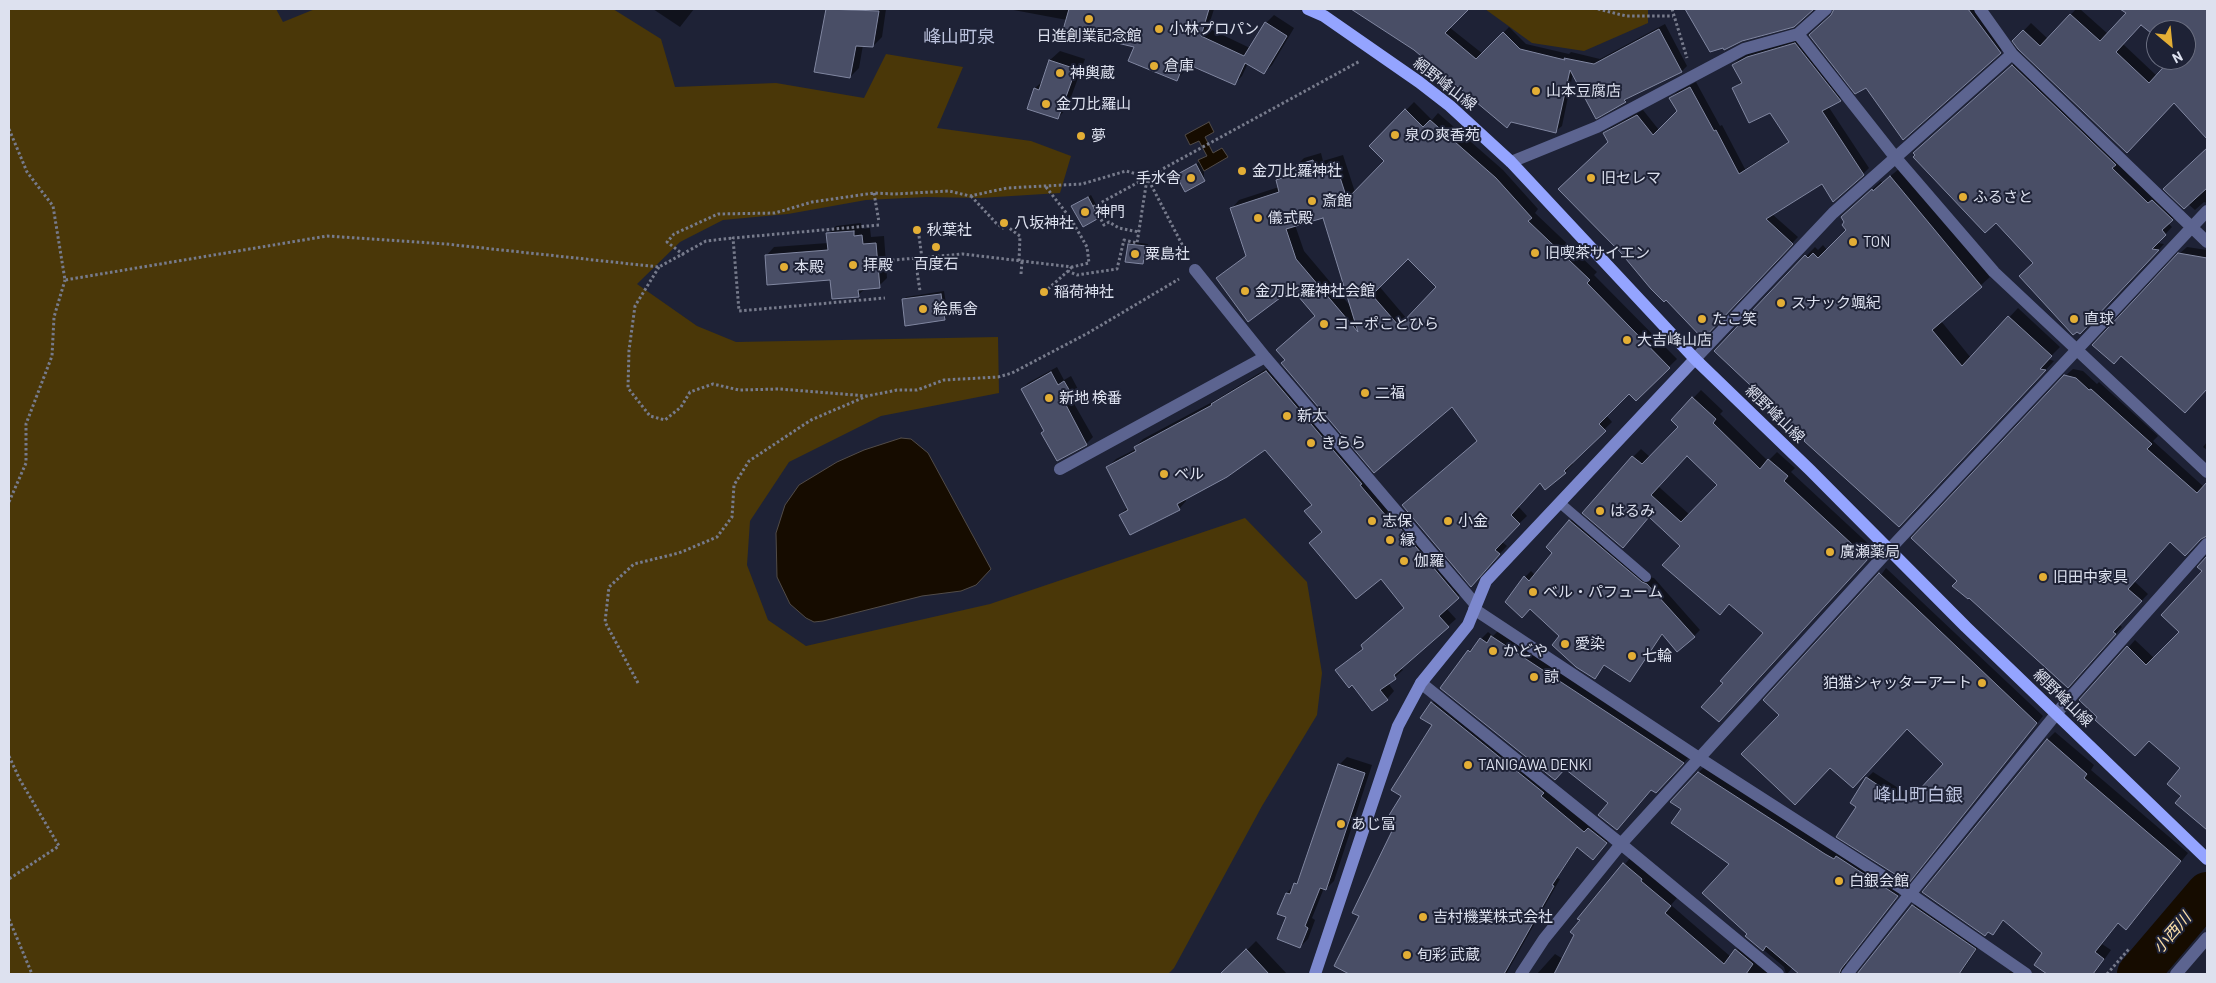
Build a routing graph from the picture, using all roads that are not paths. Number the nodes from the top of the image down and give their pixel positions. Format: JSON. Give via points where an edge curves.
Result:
{"nodes":[{"id":1,"x":1308,"y":9,"type":"edge"},
{"id":2,"x":1826,"y":9,"type":"edge"},
{"id":3,"x":1980,"y":9,"type":"edge"},
{"id":4,"x":1798,"y":34,"type":"junction"},
{"id":5,"x":2012,"y":54,"type":"junction"},
{"id":6,"x":1895,"y":157,"type":"junction"},
{"id":7,"x":1512,"y":162,"type":"junction"},
{"id":8,"x":2207,"y":212,"type":"edge"},
{"id":9,"x":2192,"y":228,"type":"junction"},
{"id":10,"x":2207,"y":242,"type":"edge"},
{"id":11,"x":1195,"y":270,"type":"road end"},
{"id":12,"x":2076,"y":351,"type":"junction"},
{"id":13,"x":1265,"y":357,"type":"junction"},
{"id":14,"x":1701,"y":364,"type":"junction"},
{"id":15,"x":1060,"y":470,"type":"dead end"},
{"id":16,"x":2207,"y":472,"type":"edge"},
{"id":17,"x":1560,"y":503,"type":"junction"},
{"id":18,"x":2207,"y":544,"type":"edge"},
{"id":19,"x":1888,"y":551,"type":"junction"},
{"id":20,"x":1646,"y":577,"type":"dead end"},
{"id":21,"x":1475,"y":607,"type":"junction"},
{"id":22,"x":1421,"y":683,"type":"junction"},
{"id":23,"x":2057,"y":714,"type":"junction"},
{"id":24,"x":1699,"y":758,"type":"junction"},
{"id":25,"x":1621,"y":844,"type":"junction"},
{"id":26,"x":2207,"y":859,"type":"edge"},
{"id":27,"x":1910,"y":894,"type":"junction"},
{"id":28,"x":2207,"y":938,"type":"edge"},
{"id":29,"x":1315,"y":974,"type":"edge"},
{"id":30,"x":1521,"y":974,"type":"edge"},
{"id":31,"x":1778,"y":974,"type":"edge"},
{"id":32,"x":1847,"y":974,"type":"edge"},
{"id":33,"x":2026,"y":974,"type":"edge"},
{"id":34,"x":2176,"y":974,"type":"edge"}],
"edges":[{"from":1,"to":7,"type":"main road","name":"網野峰山線","via":[[1324,16],[1450,106]]},
{"from":2,"to":4,"type":"street"},
{"from":3,"to":5,"type":"street"},
{"from":4,"to":6,"type":"street"},
{"from":4,"to":7,"type":"street","via":[[1744,49],[1596,127]]},
{"from":5,"to":6,"type":"street"},
{"from":5,"to":9,"type":"street"},
{"from":6,"to":12,"type":"street","via":[[1994,272]]},
{"from":6,"to":14,"type":"street","via":[[1833,213]]},
{"from":7,"to":14,"type":"main road","name":"網野峰山線"},
{"from":8,"to":9,"type":"street"},
{"from":9,"to":10,"type":"street"},
{"from":9,"to":12,"type":"street"},
{"from":11,"to":13,"type":"street"},
{"from":12,"to":16,"type":"street"},
{"from":12,"to":19,"type":"street"},
{"from":13,"to":15,"type":"street"},
{"from":13,"to":21,"type":"street"},
{"from":14,"to":17,"type":"street"},
{"from":14,"to":19,"type":"main road","name":"網野峰山線"},
{"from":17,"to":20,"type":"lane"},
{"from":17,"to":21,"type":"street","via":[[1486,581]]},
{"from":18,"to":23,"type":"street"},
{"from":19,"to":23,"type":"main road","name":"網野峰山線"},
{"from":19,"to":24,"type":"street"},
{"from":21,"to":22,"type":"street","via":[[1468,625]]},
{"from":21,"to":24,"type":"street"},
{"from":22,"to":25,"type":"street"},
{"from":22,"to":29,"type":"street","via":[[1398,726]]},
{"from":23,"to":26,"type":"main road","name":"網野峰山線"},
{"from":23,"to":27,"type":"street"},
{"from":24,"to":25,"type":"street"},
{"from":24,"to":27,"type":"street"},
{"from":25,"to":30,"type":"street","via":[[1544,939]]},
{"from":25,"to":31,"type":"street"},
{"from":27,"to":32,"type":"street"},
{"from":27,"to":33,"type":"street"},
{"from":28,"to":34,"type":"street"}]}
